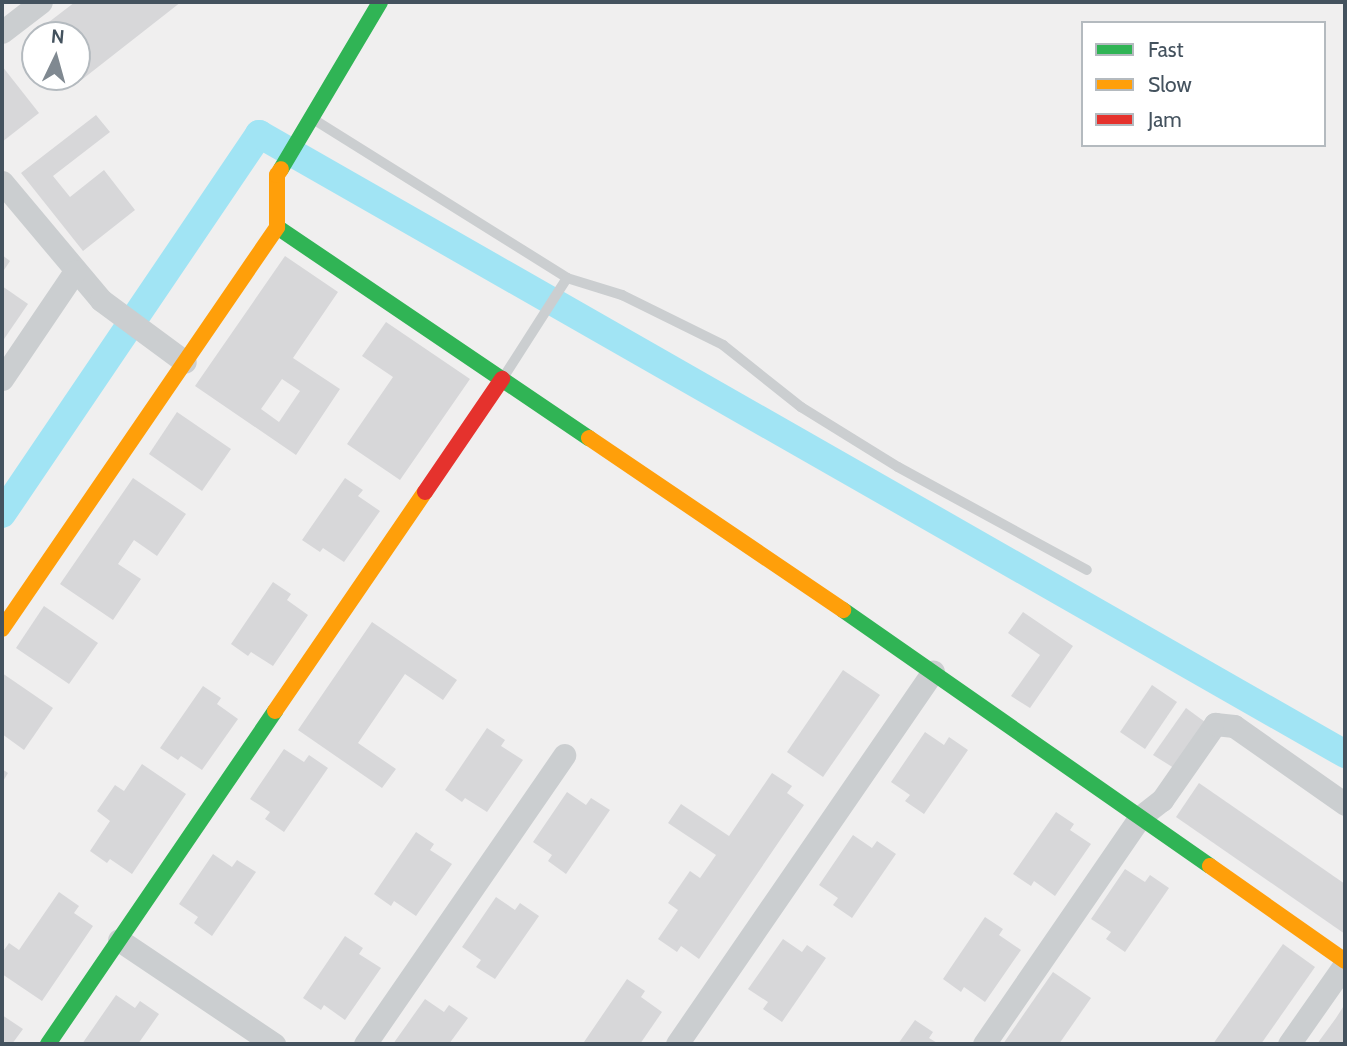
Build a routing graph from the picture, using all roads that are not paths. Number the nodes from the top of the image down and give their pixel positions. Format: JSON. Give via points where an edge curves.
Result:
{"nodes":[{"id":1,"x":41,"y":2,"type":"edge"},
{"id":2,"x":380,"y":2,"type":"edge"},
{"id":3,"x":2,"y":32,"type":"edge"},
{"id":4,"x":310,"y":118,"type":"junction"},
{"id":5,"x":2,"y":182,"type":"edge"},
{"id":6,"x":277,"y":227,"type":"junction"},
{"id":7,"x":75,"y":271,"type":"junction"},
{"id":8,"x":567,"y":278,"type":"junction"},
{"id":9,"x":185,"y":362,"type":"junction"},
{"id":10,"x":2,"y":379,"type":"edge"},
{"id":11,"x":502,"y":379,"type":"junction"},
{"id":12,"x":1087,"y":570,"type":"dead end"},
{"id":13,"x":2,"y":629,"type":"edge"},
{"id":14,"x":933,"y":671,"type":"junction"},
{"id":15,"x":564,"y":755,"type":"dead end"},
{"id":16,"x":1345,"y":804,"type":"edge"},
{"id":17,"x":1140,"y":817,"type":"junction"},
{"id":18,"x":119,"y":940,"type":"junction"},
{"id":19,"x":1345,"y":962,"type":"edge"},
{"id":20,"x":48,"y":1044,"type":"edge"},
{"id":21,"x":274,"y":1044,"type":"edge"},
{"id":22,"x":365,"y":1044,"type":"edge"},
{"id":23,"x":677,"y":1044,"type":"edge"},
{"id":24,"x":984,"y":1044,"type":"edge"},
{"id":25,"x":1289,"y":1044,"type":"edge"}],
"edges":[{"from":1,"to":3,"type":"street"},
{"from":2,"to":4,"type":"street"},
{"from":4,"to":6,"type":"street","via":[[277,175]]},
{"from":4,"to":8,"type":"lane"},
{"from":5,"to":7,"type":"street"},
{"from":6,"to":9,"type":"street"},
{"from":6,"to":11,"type":"street"},
{"from":7,"to":9,"type":"street","via":[[101,300]]},
{"from":7,"to":10,"type":"street"},
{"from":8,"to":11,"type":"lane"},
{"from":8,"to":12,"type":"lane","via":[[622,295],[723,345],[801,407],[898,467]]},
{"from":9,"to":13,"type":"street"},
{"from":11,"to":14,"type":"street"},
{"from":11,"to":18,"type":"street"},
{"from":14,"to":17,"type":"street"},
{"from":14,"to":23,"type":"street"},
{"from":15,"to":22,"type":"street"},
{"from":16,"to":17,"type":"street","via":[[1223,722],[1210,729],[1162,800]]},
{"from":17,"to":19,"type":"street"},
{"from":17,"to":24,"type":"street"},
{"from":18,"to":20,"type":"street"},
{"from":18,"to":21,"type":"street"},
{"from":19,"to":25,"type":"street"}]}
